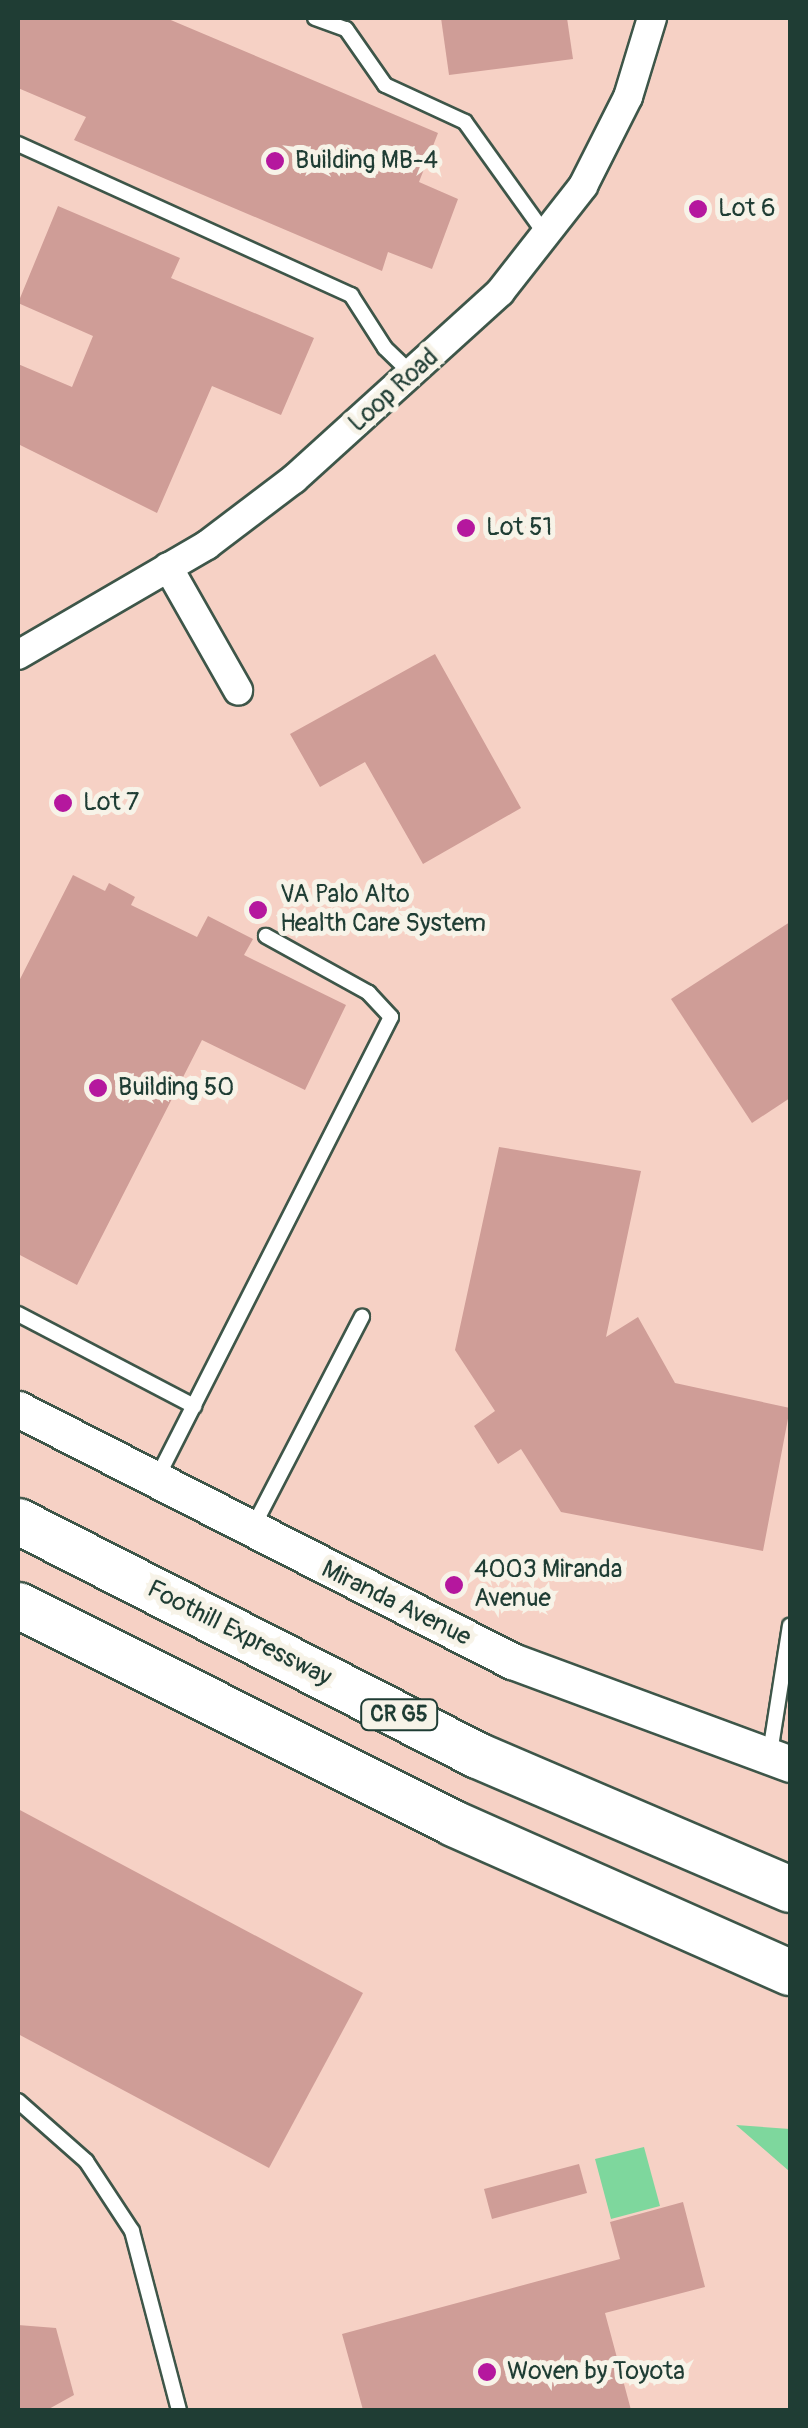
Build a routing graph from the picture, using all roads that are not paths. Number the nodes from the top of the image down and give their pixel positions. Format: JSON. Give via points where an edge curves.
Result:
{"nodes":[{"id":1,"x":316,"y":18,"type":"edge"},
{"id":2,"x":652,"y":18,"type":"edge"},
{"id":3,"x":18,"y":144,"type":"edge"},
{"id":4,"x":546,"y":236,"type":"junction"},
{"id":5,"x":413,"y":375,"type":"junction"},
{"id":6,"x":168,"y":567,"type":"junction"},
{"id":7,"x":18,"y":655,"type":"edge"},
{"id":8,"x":238,"y":690,"type":"dead end"},
{"id":9,"x":266,"y":936,"type":"dead end"},
{"id":10,"x":18,"y":1314,"type":"edge"},
{"id":11,"x":362,"y":1317,"type":"dead end"},
{"id":12,"x":194,"y":1406,"type":"junction"},
{"id":13,"x":18,"y":1409,"type":"edge"},
{"id":14,"x":154,"y":1483,"type":"junction"},
{"id":15,"x":18,"y":1521,"type":"edge"},
{"id":16,"x":252,"y":1532,"type":"junction"},
{"id":17,"x":18,"y":1605,"type":"edge"},
{"id":18,"x":790,"y":1626,"type":"edge"},
{"id":19,"x":780,"y":1761,"type":"edge"},
{"id":20,"x":790,"y":1889,"type":"edge"},
{"id":21,"x":790,"y":1972,"type":"edge"},
{"id":22,"x":18,"y":2101,"type":"edge"},
{"id":23,"x":180,"y":2410,"type":"edge"}],
"edges":[{"from":1,"to":4,"type":"lane","via":[[346,30],[385,84],[466,122]]},
{"from":2,"to":4,"type":"street","name":"Loop Road","via":[[628,97],[584,186]]},
{"from":3,"to":5,"type":"lane","via":[[351,295],[385,348]]},
{"from":4,"to":5,"type":"street","name":"Loop Road"},
{"from":5,"to":6,"type":"street","name":"Loop Road","via":[[294,479]]},
{"from":6,"to":7,"type":"street","name":"Loop Road"},
{"from":6,"to":8,"type":"street"},
{"from":9,"to":12,"type":"lane","via":[[370,993],[391,1016]]},
{"from":10,"to":12,"type":"lane"},
{"from":11,"to":16,"type":"lane"},
{"from":12,"to":14,"type":"lane"},
{"from":13,"to":14,"type":"street","name":"Miranda Avenue"},
{"from":14,"to":16,"type":"street","name":"Miranda Avenue"},
{"from":15,"to":20,"type":"highway","name":"Foothill Expressway","number":"CR G5","via":[[477,1755]]},
{"from":16,"to":19,"type":"street","name":"Miranda Avenue","via":[[512,1661]]},
{"from":17,"to":21,"type":"highway","via":[[453,1822]]},
{"from":18,"to":19,"type":"lane"},
{"from":22,"to":23,"type":"lane","via":[[86,2162],[132,2231]]}]}
